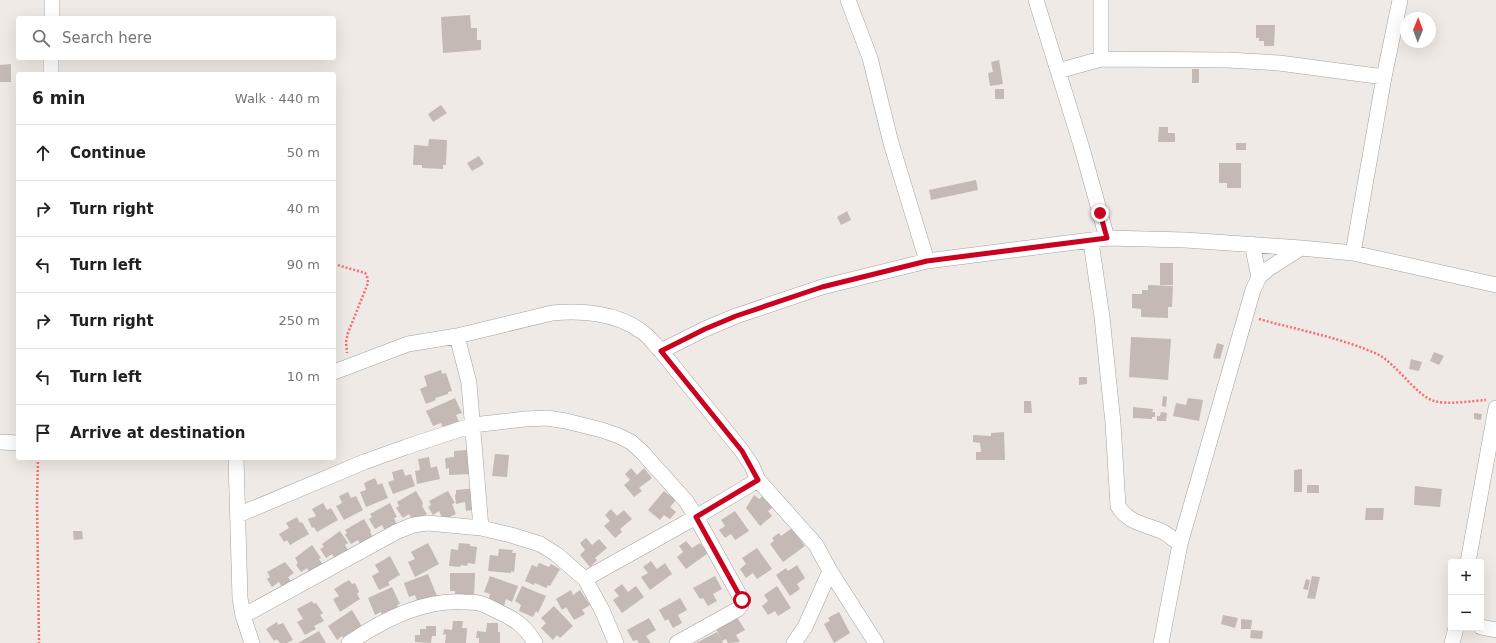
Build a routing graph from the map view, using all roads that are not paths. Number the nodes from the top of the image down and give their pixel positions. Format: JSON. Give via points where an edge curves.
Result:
{"nodes":[{"id":1,"x":52,"y":0,"type":"edge"},
{"id":2,"x":848,"y":0,"type":"edge"},
{"id":3,"x":1036,"y":0,"type":"edge"},
{"id":4,"x":1100,"y":0,"type":"edge"},
{"id":5,"x":1400,"y":0,"type":"edge"},
{"id":6,"x":52,"y":16,"type":"edge"},
{"id":7,"x":1101,"y":59,"type":"junction"},
{"id":8,"x":51,"y":60,"type":"edge"},
{"id":9,"x":1058,"y":71,"type":"junction"},
{"id":10,"x":50,"y":72,"type":"edge"},
{"id":11,"x":1384,"y":77,"type":"junction"},
{"id":12,"x":1107,"y":238,"type":"junction"},
{"id":13,"x":1091,"y":242,"type":"junction"},
{"id":14,"x":1252,"y":244,"type":"junction"},
{"id":15,"x":1301,"y":248,"type":"junction"},
{"id":16,"x":1352,"y":253,"type":"junction"},
{"id":17,"x":927,"y":261,"type":"junction"},
{"id":18,"x":1259,"y":277,"type":"junction"},
{"id":19,"x":1496,"y":286,"type":"edge"},
{"id":20,"x":457,"y":336,"type":"junction"},
{"id":21,"x":661,"y":351,"type":"junction"},
{"id":22,"x":336,"y":371,"type":"edge"},
{"id":23,"x":1492,"y":404,"type":"edge"},
{"id":24,"x":473,"y":425,"type":"junction"},
{"id":25,"x":0,"y":442,"type":"edge"},
{"id":26,"x":16,"y":443,"type":"edge"},
{"id":27,"x":236,"y":460,"type":"edge"},
{"id":28,"x":758,"y":480,"type":"junction"},
{"id":29,"x":238,"y":515,"type":"junction"},
{"id":30,"x":696,"y":517,"type":"junction"},
{"id":31,"x":481,"y":528,"type":"junction"},
{"id":32,"x":1180,"y":544,"type":"junction"},
{"id":33,"x":1468,"y":559,"type":"edge"},
{"id":34,"x":830,"y":572,"type":"junction"},
{"id":35,"x":585,"y":579,"type":"junction"},
{"id":36,"x":243,"y":616,"type":"junction"},
{"id":37,"x":1484,"y":628,"type":"edge"},
{"id":38,"x":1496,"y":630,"type":"edge"},
{"id":39,"x":1455,"y":631,"type":"edge"},
{"id":40,"x":252,"y":643,"type":"edge"},
{"id":41,"x":348,"y":643,"type":"edge"},
{"id":42,"x":535,"y":643,"type":"edge"},
{"id":43,"x":616,"y":643,"type":"edge"},
{"id":44,"x":677,"y":643,"type":"edge"},
{"id":45,"x":794,"y":643,"type":"edge"},
{"id":46,"x":876,"y":643,"type":"edge"},
{"id":47,"x":1161,"y":643,"type":"edge"},
{"id":48,"x":1452,"y":643,"type":"edge"}],
"edges":[{"from":1,"to":6,"type":"street"},
{"from":2,"to":17,"type":"street","via":[[870,58],[891,143]]},
{"from":3,"to":9,"type":"street"},
{"from":4,"to":7,"type":"street"},
{"from":5,"to":11,"type":"street"},
{"from":7,"to":9,"type":"street"},
{"from":7,"to":11,"type":"street","via":[[1279,63]]},
{"from":8,"to":10,"type":"street"},
{"from":9,"to":12,"type":"street"},
{"from":11,"to":16,"type":"street"},
{"from":12,"to":13,"type":"street"},
{"from":12,"to":14,"type":"street"},
{"from":13,"to":17,"type":"street"},
{"from":13,"to":32,"type":"street","via":[[1103,325],[1118,506],[1124,516],[1162,532]]},
{"from":14,"to":15,"type":"street"},
{"from":14,"to":18,"type":"street"},
{"from":15,"to":16,"type":"street"},
{"from":15,"to":18,"type":"street"},
{"from":16,"to":19,"type":"street"},
{"from":17,"to":21,"type":"street","via":[[822,287],[768,304],[705,329]]},
{"from":18,"to":32,"type":"street","via":[[1244,315]]},
{"from":20,"to":21,"type":"street","via":[[552,314],[579,312],[628,322],[643,332]]},
{"from":20,"to":22,"type":"street","via":[[408,344]]},
{"from":20,"to":24,"type":"street","via":[[469,383]]},
{"from":21,"to":28,"type":"street","via":[[742,451]]},
{"from":23,"to":33,"type":"street"},
{"from":24,"to":29,"type":"street","via":[[364,462]]},
{"from":24,"to":30,"type":"street","via":[[547,418],[619,436],[642,452],[686,501]]},
{"from":24,"to":31,"type":"street"},
{"from":25,"to":26,"type":"street"},
{"from":27,"to":29,"type":"street"},
{"from":28,"to":30,"type":"street"},
{"from":28,"to":34,"type":"street","via":[[810,536]]},
{"from":29,"to":36,"type":"street","via":[[238,567]]},
{"from":30,"to":35,"type":"street"},
{"from":30,"to":44,"type":"street","via":[[742,600],[742,605]]},
{"from":31,"to":35,"type":"street","via":[[540,544]]},
{"from":31,"to":36,"type":"street","via":[[428,523],[413,525]]},
{"from":32,"to":47,"type":"street"},
{"from":34,"to":45,"type":"street","via":[[805,627]]},
{"from":34,"to":46,"type":"street"},
{"from":35,"to":43,"type":"street"},
{"from":36,"to":40,"type":"street"},
{"from":37,"to":38,"type":"street"},
{"from":39,"to":48,"type":"street"},
{"from":41,"to":42,"type":"street","via":[[367,630],[416,608],[455,601],[479,603],[510,617],[528,631]]}]}
